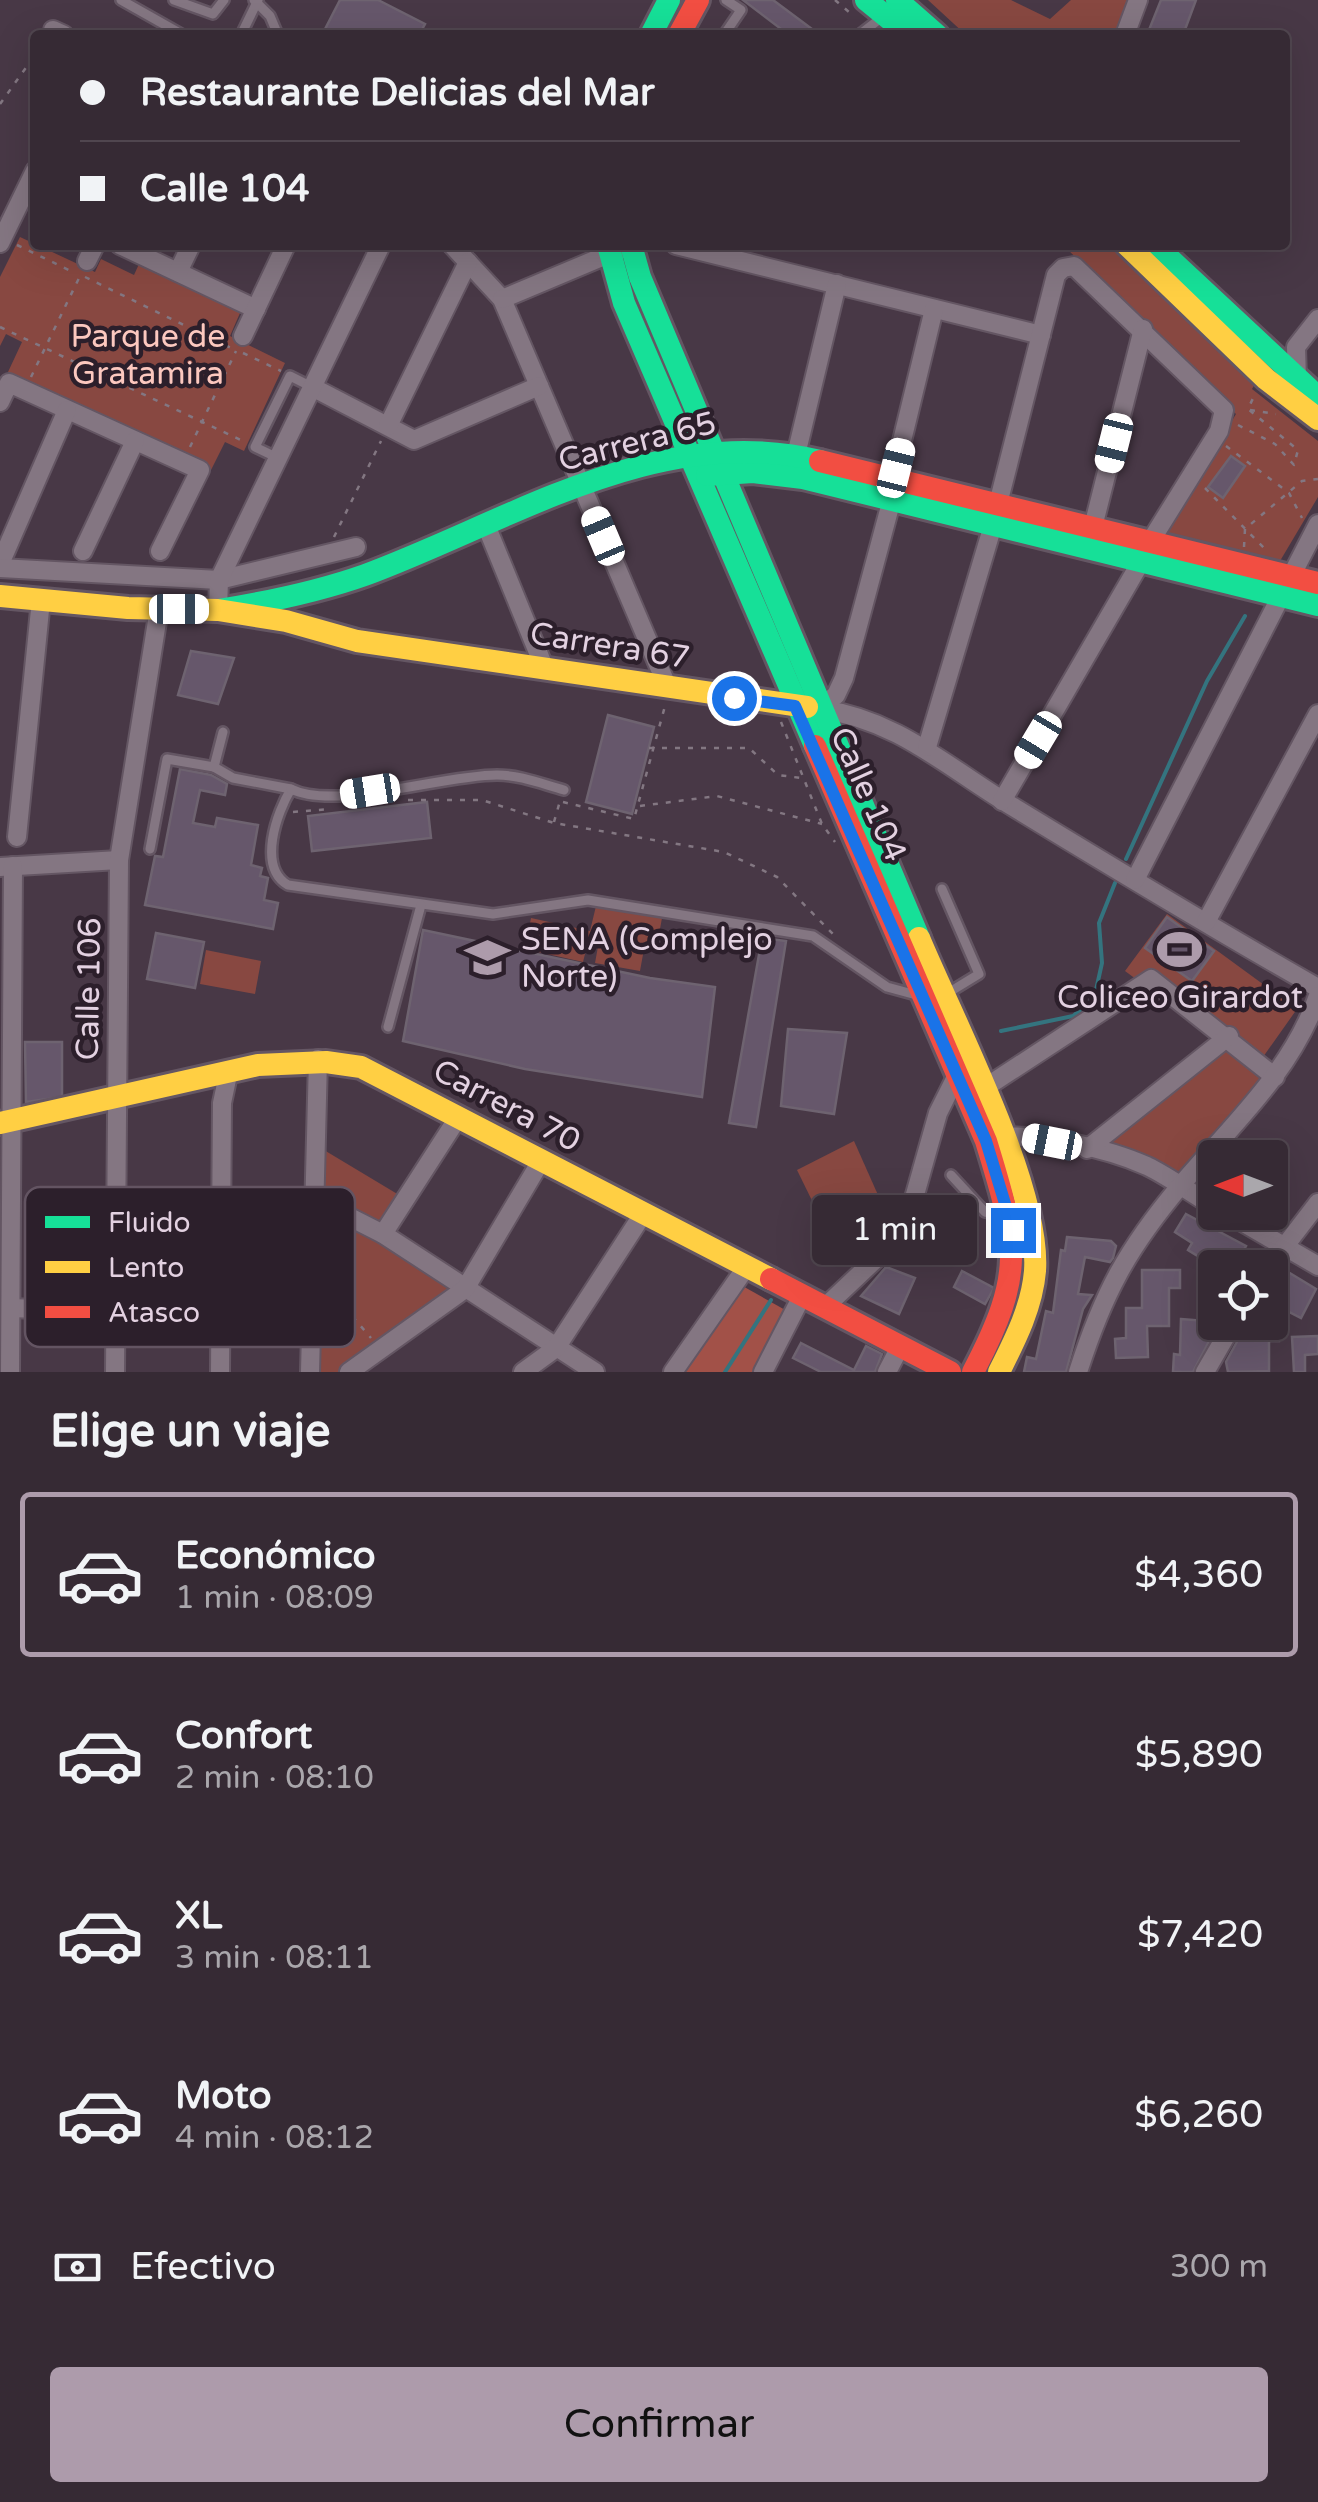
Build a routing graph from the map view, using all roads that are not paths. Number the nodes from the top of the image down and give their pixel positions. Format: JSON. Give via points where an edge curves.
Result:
{"nodes":[{"id":1,"x":121,"y":0,"type":"edge"},
{"id":2,"x":174,"y":0,"type":"edge"},
{"id":3,"x":224,"y":0,"type":"edge"},
{"id":4,"x":256,"y":0,"type":"edge"},
{"id":5,"x":669,"y":0,"type":"edge"},
{"id":6,"x":698,"y":0,"type":"edge"},
{"id":7,"x":726,"y":0,"type":"edge"},
{"id":8,"x":1138,"y":0,"type":"edge"},
{"id":9,"x":883,"y":5,"type":"edge"},
{"id":10,"x":174,"y":30,"type":"edge"},
{"id":11,"x":243,"y":30,"type":"edge"},
{"id":12,"x":275,"y":30,"type":"edge"},
{"id":13,"x":653,"y":30,"type":"edge"},
{"id":14,"x":682,"y":30,"type":"edge"},
{"id":15,"x":732,"y":30,"type":"edge"},
{"id":16,"x":863,"y":30,"type":"edge"},
{"id":17,"x":905,"y":30,"type":"edge"},
{"id":18,"x":927,"y":30,"type":"edge"},
{"id":19,"x":1126,"y":30,"type":"edge"},
{"id":20,"x":30,"y":181,"type":"edge"},
{"id":21,"x":1,"y":241,"type":"edge"},
{"id":22,"x":131,"y":250,"type":"edge"},
{"id":23,"x":189,"y":250,"type":"edge"},
{"id":24,"x":284,"y":250,"type":"edge"},
{"id":25,"x":379,"y":250,"type":"edge"},
{"id":26,"x":457,"y":250,"type":"edge"},
{"id":27,"x":616,"y":250,"type":"edge"},
{"id":28,"x":624,"y":250,"type":"edge"},
{"id":29,"x":697,"y":250,"type":"edge"},
{"id":30,"x":1132,"y":250,"type":"edge"},
{"id":31,"x":1160,"y":250,"type":"edge"},
{"id":32,"x":468,"y":262,"type":"junction"},
{"id":33,"x":178,"y":272,"type":"junction"},
{"id":34,"x":836,"y":284,"type":"junction"},
{"id":35,"x":502,"y":299,"type":"junction"},
{"id":36,"x":934,"y":308,"type":"junction"},
{"id":37,"x":256,"y":309,"type":"junction"},
{"id":38,"x":1318,"y":319,"type":"edge"},
{"id":39,"x":1143,"y":329,"type":"junction"},
{"id":40,"x":1303,"y":334,"type":"junction"},
{"id":41,"x":1040,"y":335,"type":"junction"},
{"id":42,"x":240,"y":343,"type":"road end"},
{"id":43,"x":1255,"y":343,"type":"junction"},
{"id":44,"x":1298,"y":380,"type":"junction"},
{"id":45,"x":539,"y":386,"type":"junction"},
{"id":46,"x":312,"y":387,"type":"junction"},
{"id":47,"x":1318,"y":397,"type":"edge"},
{"id":48,"x":0,"y":402,"type":"edge"},
{"id":49,"x":68,"y":410,"type":"junction"},
{"id":50,"x":1318,"y":420,"type":"edge"},
{"id":51,"x":388,"y":426,"type":"junction"},
{"id":52,"x":135,"y":441,"type":"junction"},
{"id":53,"x":796,"y":456,"type":"junction"},
{"id":54,"x":278,"y":458,"type":"junction"},
{"id":55,"x":704,"y":464,"type":"junction"},
{"id":56,"x":581,"y":484,"type":"junction"},
{"id":57,"x":893,"y":488,"type":"junction"},
{"id":58,"x":995,"y":514,"type":"junction"},
{"id":59,"x":486,"y":524,"type":"junction"},
{"id":60,"x":1093,"y":528,"type":"junction"},
{"id":61,"x":1315,"y":531,"type":"edge"},
{"id":62,"x":356,"y":547,"type":"dead end"},
{"id":63,"x":83,"y":550,"type":"dead end"},
{"id":64,"x":160,"y":551,"type":"dead end"},
{"id":65,"x":1146,"y":551,"type":"junction"},
{"id":66,"x":0,"y":566,"type":"edge"},
{"id":67,"x":219,"y":580,"type":"junction"},
{"id":68,"x":1318,"y":584,"type":"edge"},
{"id":69,"x":1286,"y":586,"type":"junction"},
{"id":70,"x":0,"y":596,"type":"edge"},
{"id":71,"x":41,"y":600,"type":"junction"},
{"id":72,"x":1318,"y":605,"type":"edge"},
{"id":73,"x":159,"y":609,"type":"junction"},
{"id":74,"x":218,"y":610,"type":"junction"},
{"id":75,"x":544,"y":667,"type":"junction"},
{"id":76,"x":666,"y":697,"type":"junction"},
{"id":77,"x":807,"y":707,"type":"junction"},
{"id":78,"x":1318,"y":714,"type":"edge"},
{"id":79,"x":223,"y":732,"type":"dead end"},
{"id":80,"x":928,"y":747,"type":"junction"},
{"id":81,"x":214,"y":767,"type":"junction"},
{"id":82,"x":291,"y":789,"type":"junction"},
{"id":83,"x":564,"y":790,"type":"road end"},
{"id":84,"x":1002,"y":801,"type":"junction"},
{"id":85,"x":16,"y":837,"type":"dead end"},
{"id":86,"x":150,"y":849,"type":"dead end"},
{"id":87,"x":119,"y":860,"type":"junction"},
{"id":88,"x":6,"y":867,"type":"edge"},
{"id":89,"x":1135,"y":880,"type":"junction"},
{"id":90,"x":942,"y":889,"type":"dead end"},
{"id":91,"x":421,"y":905,"type":"junction"},
{"id":92,"x":1206,"y":922,"type":"junction"},
{"id":93,"x":1318,"y":992,"type":"edge"},
{"id":94,"x":933,"y":996,"type":"junction"},
{"id":95,"x":388,"y":1027,"type":"dead end"},
{"id":96,"x":1229,"y":1036,"type":"junction"},
{"id":97,"x":318,"y":1059,"type":"junction"},
{"id":98,"x":229,"y":1070,"type":"junction"},
{"id":99,"x":957,"y":1075,"type":"junction"},
{"id":100,"x":1276,"y":1077,"type":"junction"},
{"id":101,"x":983,"y":1089,"type":"junction"},
{"id":102,"x":117,"y":1100,"type":"junction"},
{"id":103,"x":459,"y":1116,"type":"junction"},
{"id":104,"x":7,"y":1121,"type":"edge"},
{"id":105,"x":995,"y":1138,"type":"junction"},
{"id":106,"x":1087,"y":1149,"type":"junction"},
{"id":107,"x":541,"y":1161,"type":"junction"},
{"id":108,"x":951,"y":1175,"type":"dead end"},
{"id":109,"x":117,"y":1187,"type":"edge"},
{"id":110,"x":220,"y":1187,"type":"edge"},
{"id":111,"x":316,"y":1187,"type":"edge"},
{"id":112,"x":1179,"y":1187,"type":"junction"},
{"id":113,"x":1198,"y":1198,"type":"edge"},
{"id":114,"x":1318,"y":1203,"type":"edge"},
{"id":115,"x":643,"y":1214,"type":"junction"},
{"id":116,"x":1009,"y":1217,"type":"junction"},
{"id":117,"x":355,"y":1220,"type":"edge"},
{"id":118,"x":1257,"y":1230,"type":"edge"},
{"id":119,"x":383,"y":1234,"type":"junction"},
{"id":120,"x":1282,"y":1244,"type":"junction"},
{"id":121,"x":1278,"y":1250,"type":"edge"},
{"id":122,"x":746,"y":1266,"type":"junction"},
{"id":123,"x":1318,"y":1266,"type":"edge"},
{"id":124,"x":465,"y":1289,"type":"junction"},
{"id":125,"x":802,"y":1296,"type":"junction"},
{"id":126,"x":825,"y":1307,"type":"junction"},
{"id":127,"x":11,"y":1308,"type":"junction"},
{"id":128,"x":25,"y":1309,"type":"edge"},
{"id":129,"x":1224,"y":1340,"type":"edge"},
{"id":130,"x":901,"y":1346,"type":"junction"},
{"id":131,"x":220,"y":1347,"type":"edge"},
{"id":132,"x":311,"y":1347,"type":"edge"},
{"id":133,"x":556,"y":1348,"type":"junction"},
{"id":134,"x":10,"y":1372,"type":"edge"},
{"id":135,"x":220,"y":1372,"type":"edge"},
{"id":136,"x":310,"y":1372,"type":"edge"},
{"id":137,"x":349,"y":1372,"type":"edge"},
{"id":138,"x":523,"y":1372,"type":"edge"},
{"id":139,"x":595,"y":1372,"type":"edge"},
{"id":140,"x":674,"y":1372,"type":"edge"},
{"id":141,"x":763,"y":1372,"type":"edge"},
{"id":142,"x":888,"y":1372,"type":"edge"},
{"id":143,"x":950,"y":1372,"type":"edge"},
{"id":144,"x":973,"y":1372,"type":"edge"},
{"id":145,"x":998,"y":1372,"type":"edge"},
{"id":146,"x":1078,"y":1372,"type":"edge"},
{"id":147,"x":1205,"y":1372,"type":"edge"}],
"edges":[{"from":1,"to":10,"type":"lane"},
{"from":2,"to":3,"type":"lane","via":[[213,14]]},
{"from":4,"to":11,"type":"lane"},
{"from":4,"to":12,"type":"lane"},
{"from":5,"to":13,"type":"main road"},
{"from":6,"to":14,"type":"main road"},
{"from":7,"to":15,"type":"lane","via":[[746,8]]},
{"from":8,"to":19,"type":"street"},
{"from":9,"to":16,"type":"lane"},
{"from":9,"to":17,"type":"main road"},
{"from":9,"to":18,"type":"main road"},
{"from":20,"to":21,"type":"street"},
{"from":22,"to":33,"type":"street"},
{"from":23,"to":33,"type":"street"},
{"from":24,"to":37,"type":"street"},
{"from":25,"to":46,"type":"street"},
{"from":26,"to":32,"type":"street"},
{"from":27,"to":35,"type":"street"},
{"from":28,"to":55,"type":"main road","name":"Calle 104"},
{"from":29,"to":34,"type":"street"},
{"from":30,"to":50,"type":"main road"},
{"from":31,"to":43,"type":"main road"},
{"from":32,"to":35,"type":"street"},
{"from":32,"to":51,"type":"street"},
{"from":33,"to":37,"type":"street"},
{"from":34,"to":36,"type":"street"},
{"from":34,"to":53,"type":"street"},
{"from":35,"to":45,"type":"street"},
{"from":36,"to":41,"type":"street"},
{"from":36,"to":57,"type":"street"},
{"from":37,"to":42,"type":"street"},
{"from":38,"to":40,"type":"street"},
{"from":39,"to":41,"type":"street","via":[[1081,270],[1063,268]]},
{"from":39,"to":60,"type":"street"},
{"from":39,"to":65,"type":"street","via":[[1220,403],[1225,418]]},
{"from":40,"to":43,"type":"street"},
{"from":40,"to":44,"type":"street","via":[[1296,347]]},
{"from":41,"to":58,"type":"street"},
{"from":43,"to":44,"type":"main road"},
{"from":44,"to":47,"type":"main road"},
{"from":45,"to":51,"type":"street","via":[[414,440]]},
{"from":45,"to":56,"type":"street"},
{"from":46,"to":51,"type":"street"},
{"from":46,"to":54,"type":"street"},
{"from":46,"to":54,"type":"lane","via":[[290,376],[256,447]]},
{"from":48,"to":49,"type":"street","via":[[17,387]]},
{"from":49,"to":52,"type":"street"},
{"from":49,"to":66,"type":"street"},
{"from":52,"to":63,"type":"street"},
{"from":52,"to":64,"type":"street","via":[[191,466]]},
{"from":53,"to":55,"type":"main road","name":"Carrera 65","via":[[755,449]]},
{"from":53,"to":57,"type":"main road","name":"Carrera 65"},
{"from":54,"to":67,"type":"street"},
{"from":55,"to":56,"type":"main road","name":"Carrera 65"},
{"from":55,"to":57,"type":"main road","name":"Carrera 65"},
{"from":55,"to":77,"type":"main road","name":"Calle 104"},
{"from":56,"to":59,"type":"main road","name":"Carrera 65"},
{"from":56,"to":76,"type":"street"},
{"from":57,"to":58,"type":"main road","name":"Carrera 65"},
{"from":57,"to":77,"type":"street","via":[[844,678],[836,695]]},
{"from":58,"to":60,"type":"main road","name":"Carrera 65"},
{"from":58,"to":65,"type":"main road","name":"Carrera 65"},
{"from":58,"to":80,"type":"street"},
{"from":59,"to":74,"type":"main road","name":"Carrera 65","via":[[332,590]]},
{"from":59,"to":75,"type":"street"},
{"from":60,"to":65,"type":"main road","name":"Carrera 65"},
{"from":61,"to":69,"type":"street"},
{"from":62,"to":67,"type":"street"},
{"from":65,"to":69,"type":"main road","name":"Carrera 65"},
{"from":65,"to":84,"type":"street"},
{"from":66,"to":67,"type":"street"},
{"from":67,"to":74,"type":"street"},
{"from":68,"to":69,"type":"main road","name":"Carrera 65"},
{"from":69,"to":72,"type":"main road","name":"Carrera 65"},
{"from":69,"to":89,"type":"street"},
{"from":70,"to":71,"type":"main road","name":"Carrera 67"},
{"from":71,"to":73,"type":"main road","name":"Carrera 67"},
{"from":71,"to":85,"type":"street"},
{"from":73,"to":74,"type":"main road","name":"Carrera 67"},
{"from":73,"to":87,"type":"street","name":"Calle 106"},
{"from":74,"to":75,"type":"main road","name":"Carrera 67","via":[[358,641]]},
{"from":75,"to":76,"type":"main road","name":"Carrera 67"},
{"from":76,"to":77,"type":"main road","name":"Carrera 67"},
{"from":77,"to":80,"type":"street","name":"Carrera 67","via":[[876,722]]},
{"from":77,"to":94,"type":"main road","name":"Calle 104"},
{"from":78,"to":92,"type":"street"},
{"from":79,"to":81,"type":"lane"},
{"from":80,"to":84,"type":"street","name":"Carrera 67"},
{"from":81,"to":82,"type":"lane","via":[[233,778]]},
{"from":81,"to":86,"type":"lane","via":[[167,758]]},
{"from":82,"to":83,"type":"lane","via":[[305,796],[342,795],[498,775]]},
{"from":82,"to":91,"type":"lane","via":[[276,814],[274,859],[281,881]]},
{"from":84,"to":89,"type":"street","name":"Carrera 67"},
{"from":87,"to":88,"type":"street"},
{"from":87,"to":102,"type":"street","name":"Calle 106"},
{"from":88,"to":104,"type":"street"},
{"from":89,"to":92,"type":"street","name":"Carrera 67"},
{"from":90,"to":94,"type":"lane","via":[[979,974]]},
{"from":91,"to":94,"type":"lane","via":[[493,914],[588,900],[813,936],[888,987]]},
{"from":91,"to":95,"type":"lane"},
{"from":92,"to":93,"type":"street","name":"Carrera 67"},
{"from":93,"to":100,"type":"street","via":[[1310,1022]]},
{"from":94,"to":99,"type":"main road","name":"Calle 104"},
{"from":94,"to":101,"type":"main road","name":"Calle 104"},
{"from":96,"to":100,"type":"street"},
{"from":96,"to":101,"type":"street","via":[[1152,979]]},
{"from":96,"to":106,"type":"street"},
{"from":97,"to":98,"type":"main road","name":"Carrera 70"},
{"from":97,"to":103,"type":"main road","name":"Carrera 70","via":[[362,1067]]},
{"from":97,"to":111,"type":"street"},
{"from":98,"to":102,"type":"main road","name":"Carrera 70"},
{"from":98,"to":110,"type":"street"},
{"from":99,"to":105,"type":"main road","name":"Calle 104"},
{"from":99,"to":126,"type":"street","via":[[898,1238]]},
{"from":100,"to":112,"type":"street"},
{"from":101,"to":105,"type":"main road","name":"Calle 104"},
{"from":102,"to":104,"type":"main road","name":"Carrera 70"},
{"from":102,"to":109,"type":"street","name":"Calle 106"},
{"from":103,"to":107,"type":"main road","name":"Carrera 70"},
{"from":103,"to":119,"type":"street"},
{"from":104,"to":127,"type":"street"},
{"from":105,"to":106,"type":"street"},
{"from":105,"to":116,"type":"main road","name":"Calle 104"},
{"from":105,"to":145,"type":"main road","name":"Calle 104","via":[[1034,1230],[1038,1265],[1026,1315]]},
{"from":106,"to":112,"type":"street","via":[[1144,1164]]},
{"from":107,"to":115,"type":"main road","name":"Carrera 70"},
{"from":107,"to":124,"type":"street"},
{"from":108,"to":116,"type":"lane","via":[[985,1212]]},
{"from":112,"to":113,"type":"street"},
{"from":112,"to":146,"type":"street","via":[[1102,1300]]},
{"from":114,"to":120,"type":"street"},
{"from":115,"to":122,"type":"main road","name":"Carrera 70"},
{"from":115,"to":133,"type":"street"},
{"from":116,"to":144,"type":"main road","name":"Calle 104","via":[[1014,1288]]},
{"from":117,"to":119,"type":"street"},
{"from":118,"to":120,"type":"street"},
{"from":119,"to":124,"type":"street"},
{"from":120,"to":121,"type":"street"},
{"from":120,"to":123,"type":"street"},
{"from":122,"to":125,"type":"main road","name":"Carrera 70"},
{"from":122,"to":140,"type":"street"},
{"from":124,"to":133,"type":"street"},
{"from":124,"to":137,"type":"street"},
{"from":125,"to":126,"type":"main road","name":"Carrera 70"},
{"from":125,"to":141,"type":"street"},
{"from":126,"to":130,"type":"main road","name":"Carrera 70"},
{"from":127,"to":128,"type":"street"},
{"from":127,"to":134,"type":"street"},
{"from":129,"to":147,"type":"street"},
{"from":130,"to":142,"type":"street"},
{"from":130,"to":143,"type":"main road","name":"Carrera 70"},
{"from":131,"to":135,"type":"street"},
{"from":132,"to":136,"type":"street"},
{"from":133,"to":138,"type":"street"},
{"from":133,"to":139,"type":"street"}]}
